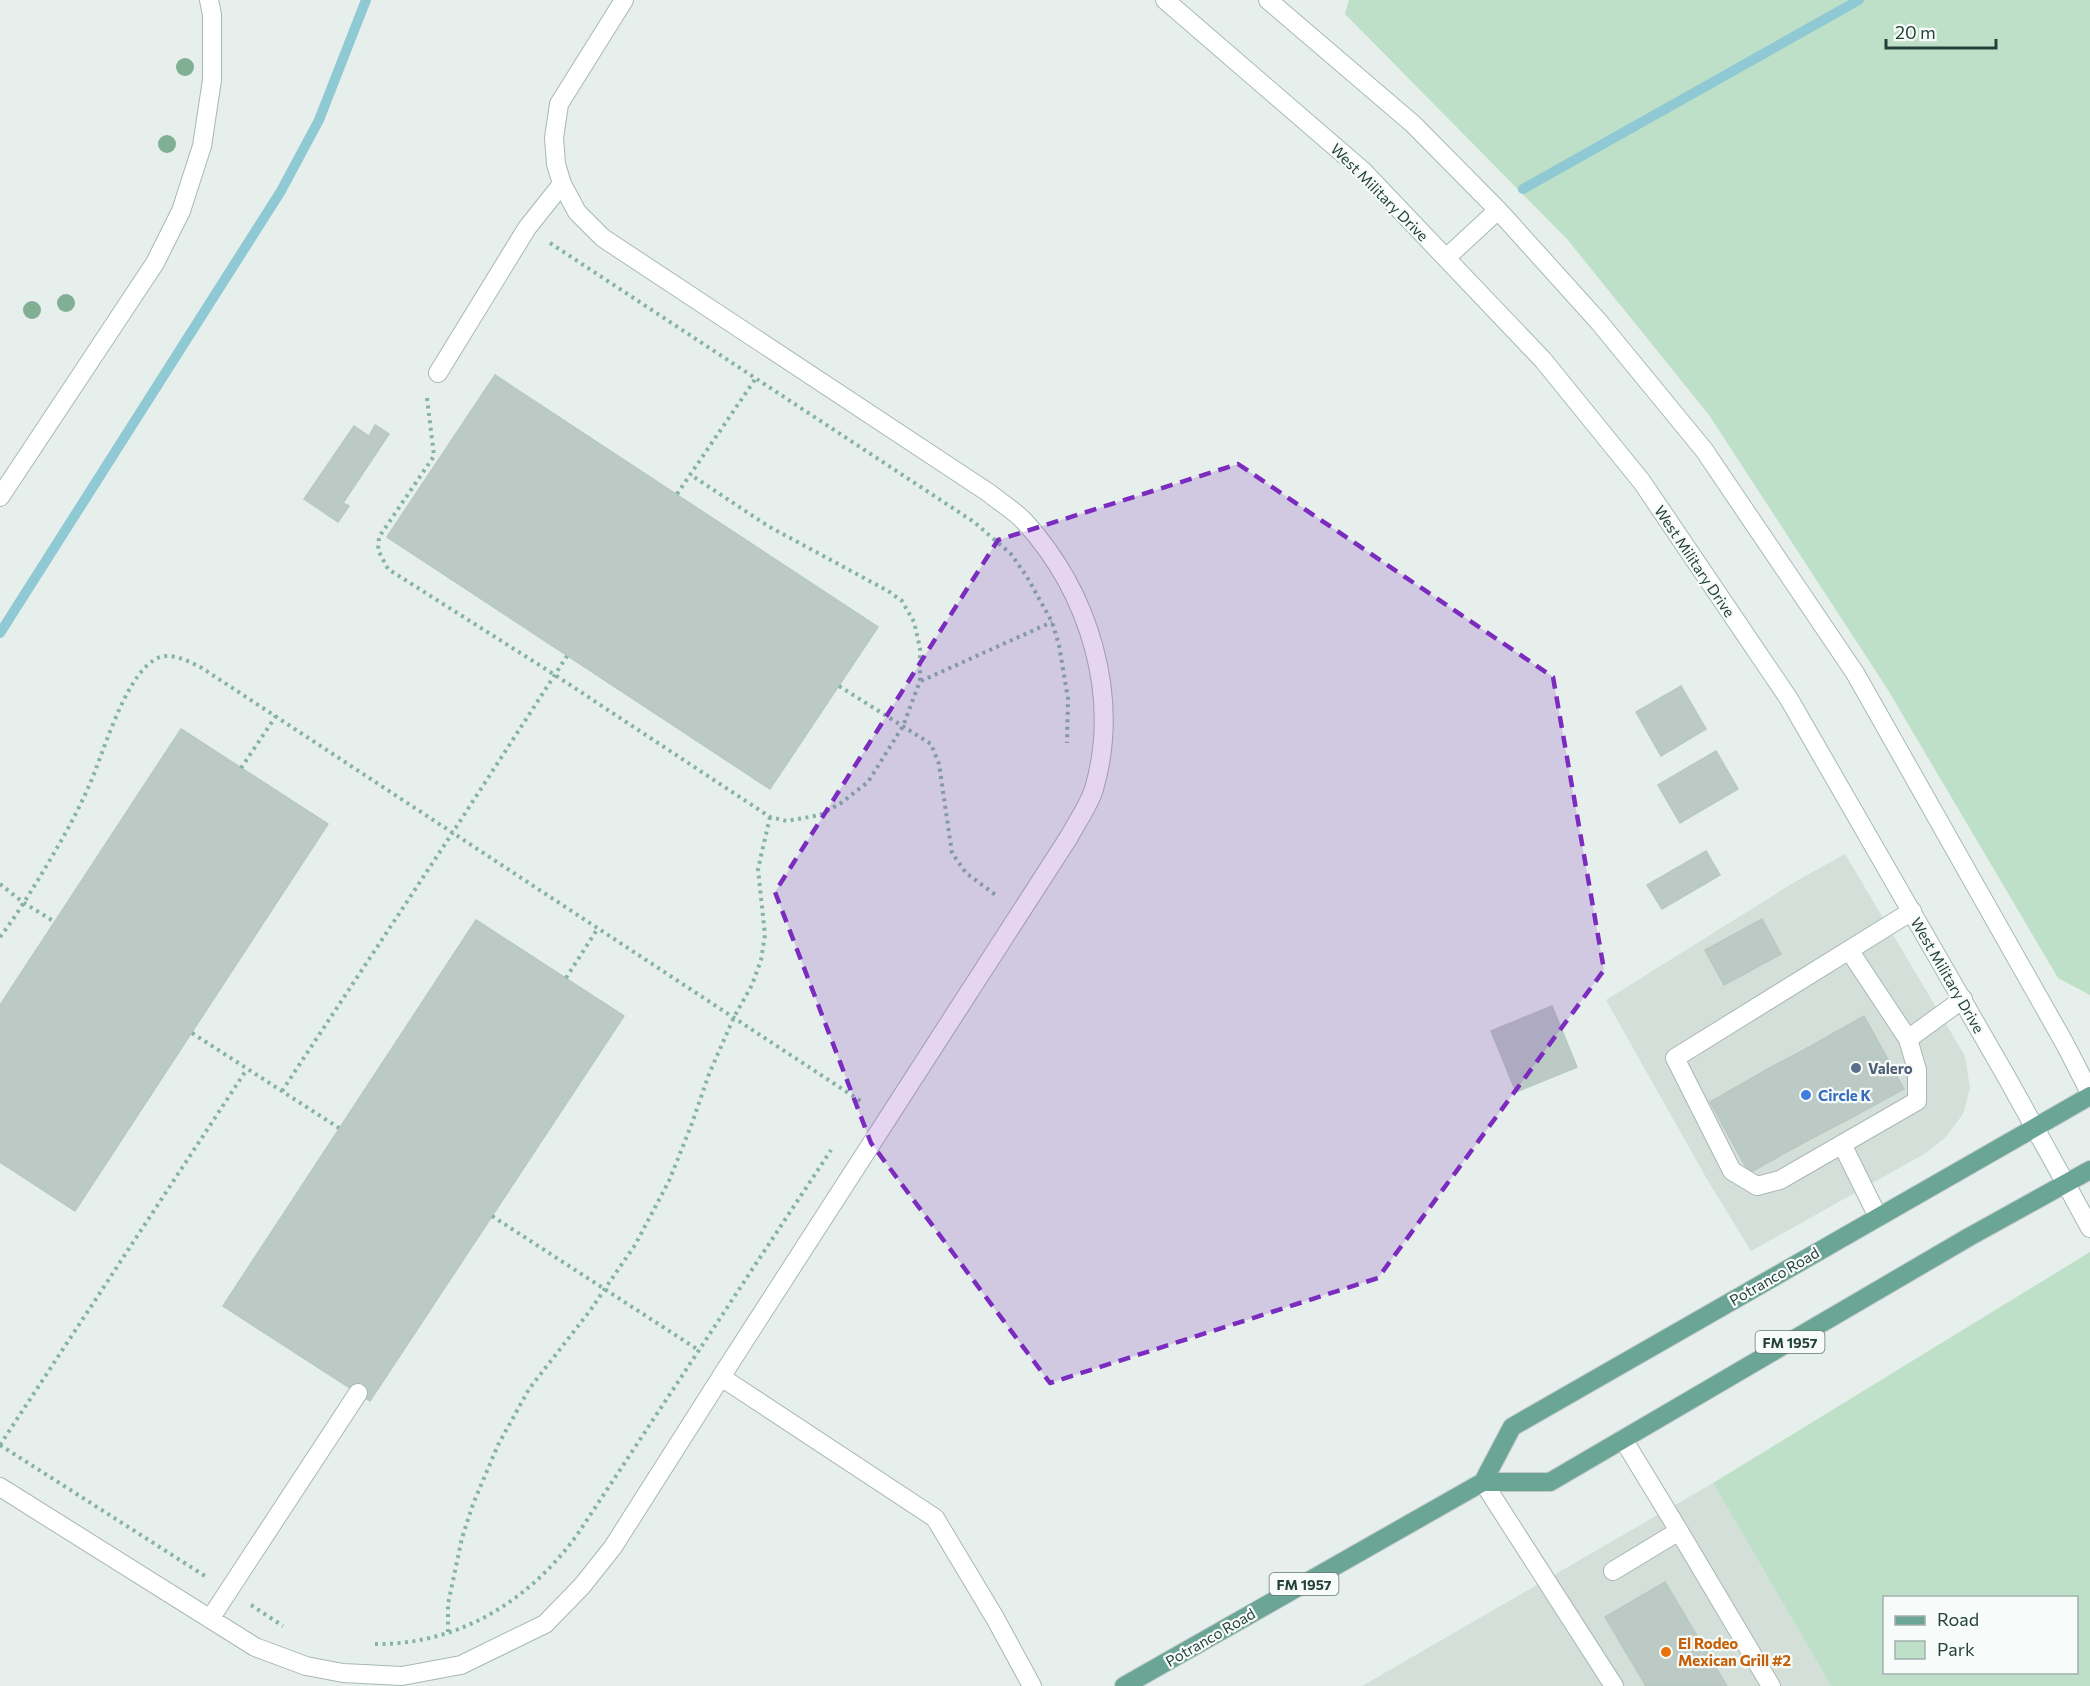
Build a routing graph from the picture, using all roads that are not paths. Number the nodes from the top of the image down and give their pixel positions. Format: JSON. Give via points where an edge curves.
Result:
{"nodes":[{"id":1,"x":209,"y":0,"type":"edge"},
{"id":2,"x":624,"y":0,"type":"edge"},
{"id":3,"x":1164,"y":0,"type":"edge"},
{"id":4,"x":1268,"y":0,"type":"edge"},
{"id":5,"x":562,"y":184,"type":"junction"},
{"id":6,"x":1498,"y":210,"type":"junction"},
{"id":7,"x":1446,"y":258,"type":"junction"},
{"id":8,"x":438,"y":374,"type":"road end"},
{"id":9,"x":0,"y":497,"type":"edge"},
{"id":10,"x":1912,"y":911,"type":"junction"},
{"id":11,"x":1849,"y":950,"type":"junction"},
{"id":12,"x":1963,"y":999,"type":"junction"},
{"id":13,"x":1908,"y":1039,"type":"junction"},
{"id":14,"x":2090,"y":1094,"type":"edge"},
{"id":15,"x":2035,"y":1127,"type":"junction"},
{"id":16,"x":1842,"y":1144,"type":"junction"},
{"id":17,"x":2090,"y":1170,"type":"edge"},
{"id":18,"x":2066,"y":1184,"type":"junction"},
{"id":19,"x":1878,"y":1216,"type":"junction"},
{"id":20,"x":2090,"y":1228,"type":"edge"},
{"id":21,"x":721,"y":1377,"type":"junction"},
{"id":22,"x":358,"y":1393,"type":"dead end"},
{"id":23,"x":1623,"y":1439,"type":"junction"},
{"id":24,"x":1483,"y":1482,"type":"junction"},
{"id":25,"x":0,"y":1487,"type":"edge"},
{"id":26,"x":1679,"y":1531,"type":"junction"},
{"id":27,"x":1613,"y":1570,"type":"dead end"},
{"id":28,"x":210,"y":1619,"type":"junction"},
{"id":29,"x":1032,"y":1686,"type":"edge"},
{"id":30,"x":1124,"y":1686,"type":"edge"},
{"id":31,"x":1614,"y":1686,"type":"edge"},
{"id":32,"x":1772,"y":1686,"type":"edge"}],
"edges":[{"from":1,"to":9,"type":"main road","via":[[212,80],[202,146],[181,211],[155,263]]},
{"from":2,"to":5,"type":"main road","via":[[559,104],[554,138]]},
{"from":3,"to":7,"type":"main road","name":"West Military Drive","via":[[1362,170]]},
{"from":4,"to":6,"type":"main road","via":[[1413,124]]},
{"from":5,"to":8,"type":"main road","via":[[527,228]]},
{"from":5,"to":21,"type":"main road","via":[[577,212],[603,238],[989,493],[1023,520],[1050,553],[1072,590],[1094,645],[1104,708],[1104,740],[1094,791],[1069,837]]},
{"from":6,"to":7,"type":"main road"},
{"from":6,"to":14,"type":"main road","via":[[1599,322],[1704,450],[1855,673]]},
{"from":7,"to":10,"type":"main road","name":"West Military Drive","via":[[1543,360],[1642,482],[1789,699]]},
{"from":10,"to":11,"type":"main road"},
{"from":10,"to":12,"type":"main road","name":"West Military Drive"},
{"from":11,"to":13,"type":"main road"},
{"from":11,"to":16,"type":"main road","via":[[1675,1058],[1732,1171],[1756,1186],[1780,1180]]},
{"from":12,"to":13,"type":"main road"},
{"from":12,"to":15,"type":"main road","name":"West Military Drive"},
{"from":13,"to":16,"type":"main road","via":[[1917,1070],[1917,1101]]},
{"from":14,"to":15,"type":"main road","name":"Potranco Road"},
{"from":15,"to":18,"type":"main road","name":"West Military Drive"},
{"from":15,"to":19,"type":"main road","name":"Potranco Road"},
{"from":16,"to":19,"type":"main road"},
{"from":17,"to":18,"type":"main road","name":"Potranco Road","number":"FM 1957"},
{"from":18,"to":20,"type":"main road","name":"West Military Drive"},
{"from":18,"to":23,"type":"main road","name":"Potranco Road","number":"FM 1957"},
{"from":19,"to":24,"type":"main road","name":"Potranco Road","via":[[1512,1427]]},
{"from":21,"to":28,"type":"main road","via":[[613,1547],[582,1586],[545,1624],[461,1665],[402,1676],[343,1674],[306,1666],[255,1647]]},
{"from":21,"to":29,"type":"main road","via":[[935,1518]]},
{"from":22,"to":28,"type":"main road"},
{"from":23,"to":24,"type":"main road","name":"Potranco Road","number":"FM 1957","via":[[1550,1482]]},
{"from":23,"to":26,"type":"main road"},
{"from":24,"to":30,"type":"main road","name":"Potranco Road","number":"FM 1957"},
{"from":24,"to":31,"type":"main road"},
{"from":25,"to":28,"type":"main road"},
{"from":26,"to":27,"type":"main road"},
{"from":26,"to":32,"type":"main road"}]}
